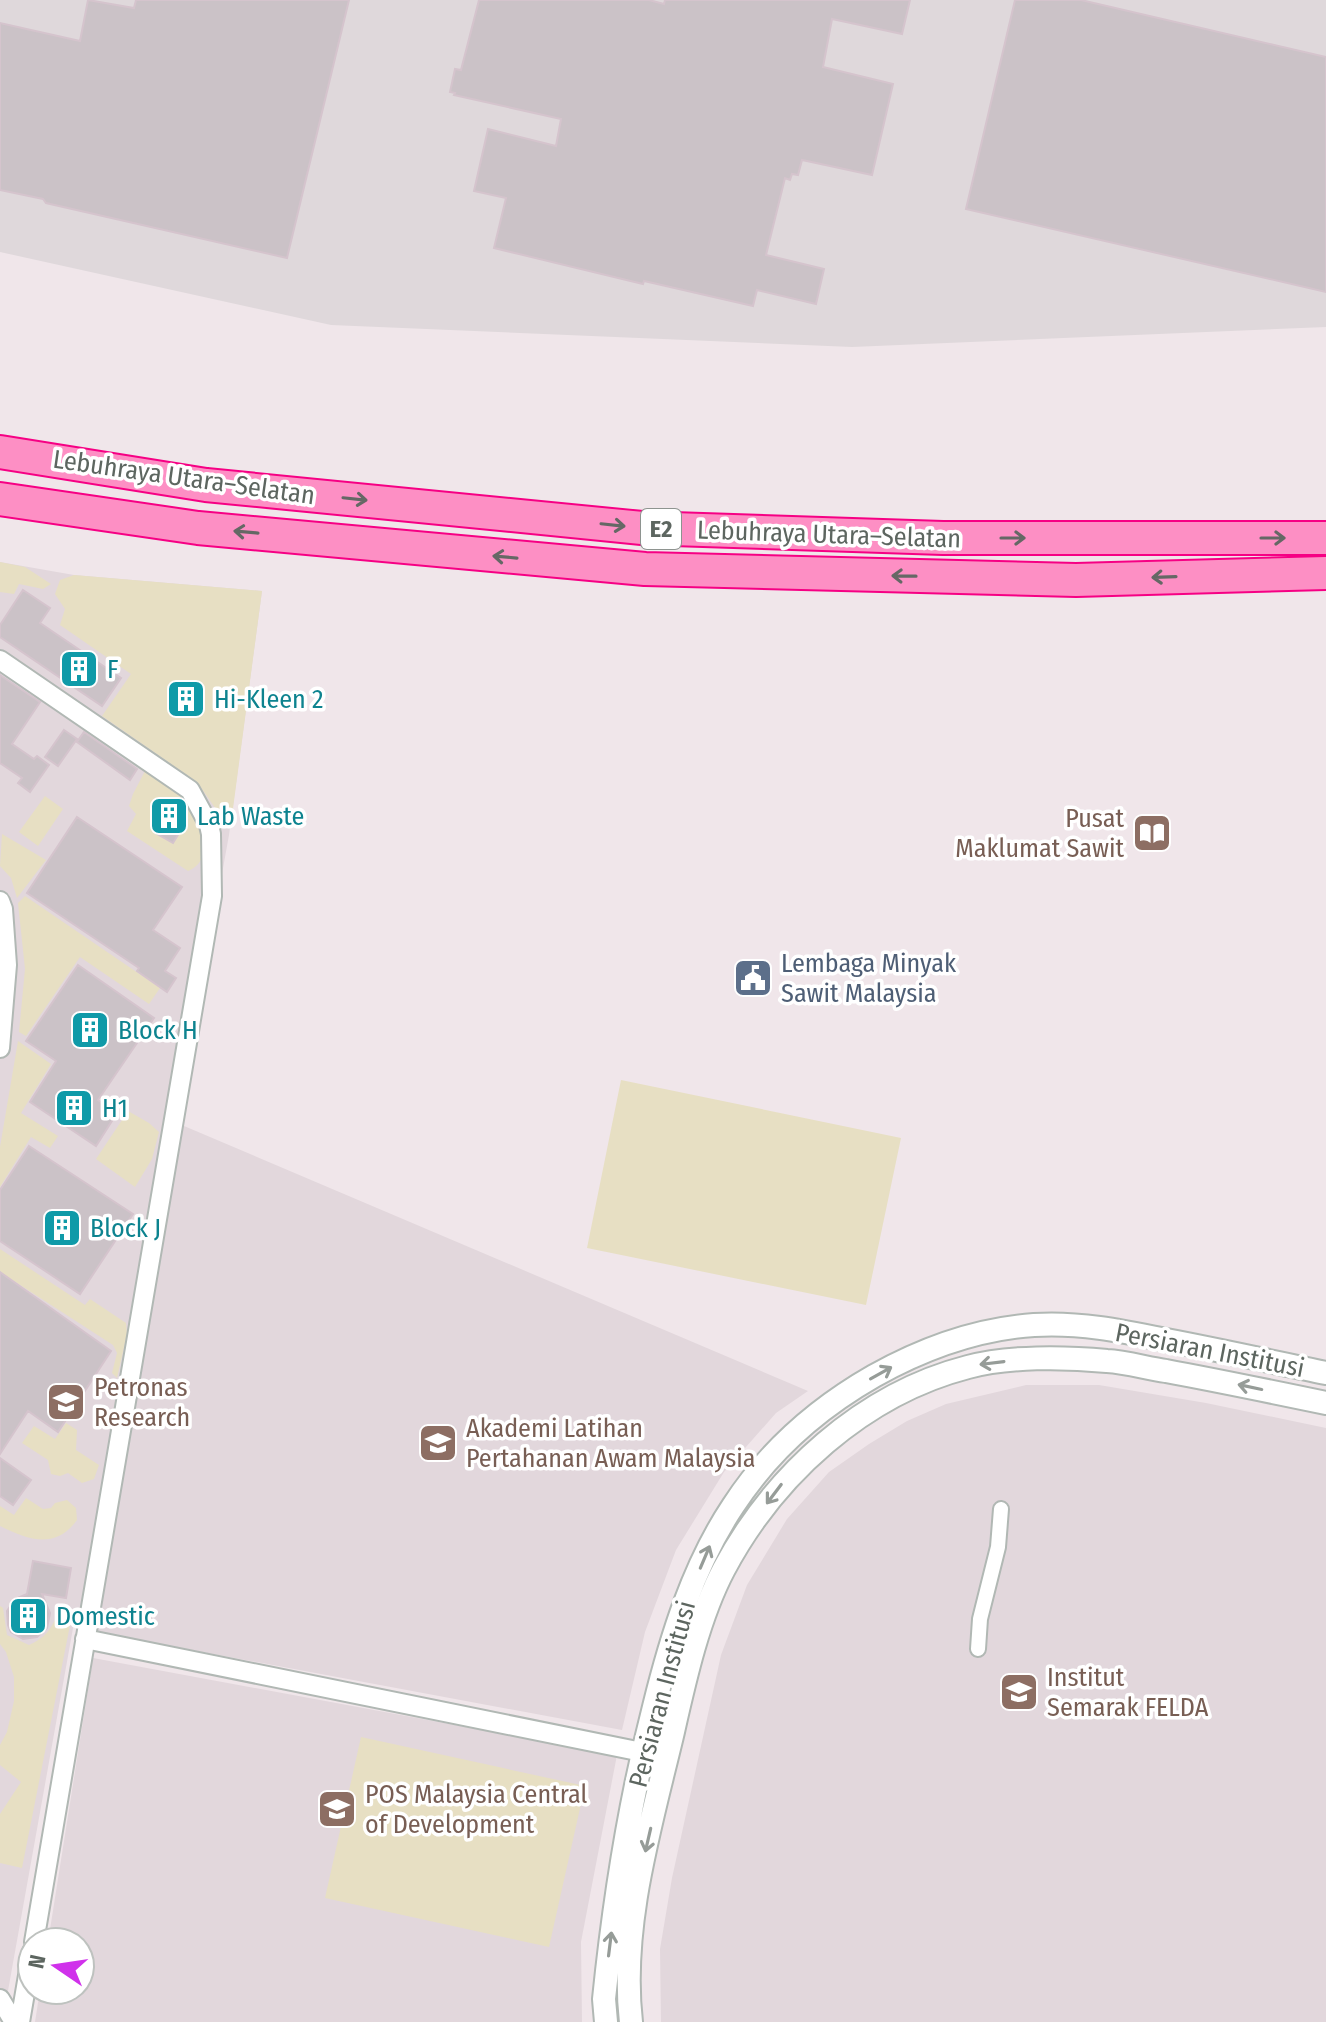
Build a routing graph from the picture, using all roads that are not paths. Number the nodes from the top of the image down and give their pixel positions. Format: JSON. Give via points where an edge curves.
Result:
{"nodes":[{"id":1,"x":0,"y":452,"type":"edge"},
{"id":2,"x":0,"y":499,"type":"edge"},
{"id":3,"x":1326,"y":538,"type":"edge"},
{"id":4,"x":1326,"y":573,"type":"edge"},
{"id":5,"x":0,"y":660,"type":"edge"},
{"id":6,"x":0,"y":901,"type":"edge"},
{"id":7,"x":0,"y":1048,"type":"edge"},
{"id":8,"x":1326,"y":1373,"type":"edge"},
{"id":9,"x":1326,"y":1403,"type":"edge"},
{"id":10,"x":1001,"y":1509,"type":"dead end"},
{"id":11,"x":85,"y":1639,"type":"junction"},
{"id":12,"x":978,"y":1649,"type":"dead end"},
{"id":13,"x":642,"y":1752,"type":"junction"},
{"id":14,"x":37,"y":1926,"type":"edge"},
{"id":15,"x":0,"y":1999,"type":"edge"},
{"id":16,"x":17,"y":2022,"type":"edge"},
{"id":17,"x":606,"y":2022,"type":"edge"},
{"id":18,"x":631,"y":2022,"type":"edge"}],
"edges":[{"from":1,"to":3,"type":"highway","name":"Lebuhraya Utara–Selatan","number":"E2","one_way":true,"via":[[206,485],[642,528],[943,538]]},
{"from":4,"to":2,"type":"highway","name":"Lebuhraya Utara–Selatan","number":"E2","one_way":true,"via":[[1076,580],[645,569],[198,528]]},
{"from":5,"to":11,"type":"street","via":[[190,790],[211,834],[212,896]]},
{"from":6,"to":7,"type":"street","via":[[7,965]]},
{"from":13,"to":8,"type":"street","name":"Persiaran Institusi","one_way":true,"via":[[682,1608],[714,1536],[772,1455],[812,1417],[858,1385],[951,1341],[1004,1328],[1078,1325]]},
{"from":9,"to":18,"type":"street","name":"Persiaran Institusi","one_way":true,"via":[[1107,1361],[1019,1360],[970,1366],[922,1382],[828,1439],[785,1480],[754,1521],[723,1570],[705,1617],[682,1690],[645,1851],[631,1942]]},
{"from":10,"to":12,"type":"street"},
{"from":11,"to":13,"type":"street"},
{"from":11,"to":14,"type":"street"},
{"from":17,"to":13,"type":"street","name":"Persiaran Institusi","one_way":true,"via":[[610,1943]]},
{"from":15,"to":16,"type":"street"}]}
